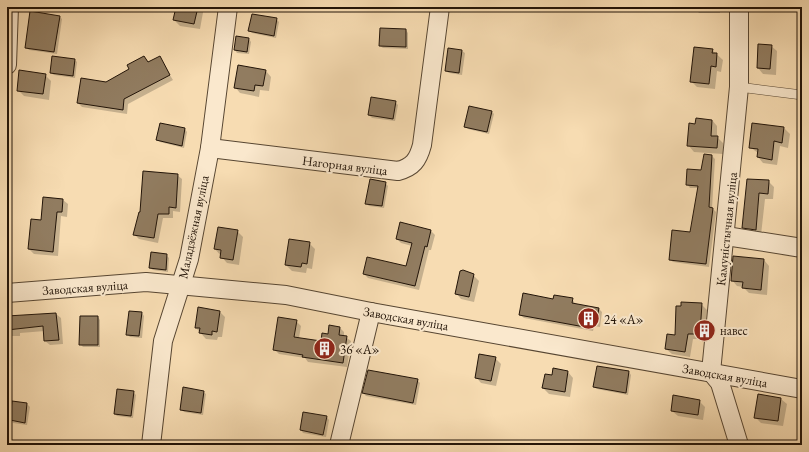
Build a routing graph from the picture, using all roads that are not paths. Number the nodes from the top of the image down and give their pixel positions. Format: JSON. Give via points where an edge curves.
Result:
{"nodes":[{"id":1,"x":228,"y":7,"type":"edge"},
{"id":2,"x":440,"y":7,"type":"edge"},
{"id":3,"x":739,"y":7,"type":"edge"},
{"id":4,"x":8,"y":17,"type":"edge"},
{"id":5,"x":7,"y":65,"type":"edge"},
{"id":6,"x":739,"y":87,"type":"junction"},
{"id":7,"x":802,"y":94,"type":"edge"},
{"id":8,"x":210,"y":148,"type":"junction"},
{"id":9,"x":726,"y":236,"type":"junction"},
{"id":10,"x":802,"y":248,"type":"edge"},
{"id":11,"x":181,"y":285,"type":"junction"},
{"id":12,"x":7,"y":293,"type":"edge"},
{"id":13,"x":371,"y":312,"type":"junction"},
{"id":14,"x":711,"y":372,"type":"junction"},
{"id":15,"x":802,"y":389,"type":"edge"},
{"id":16,"x":151,"y":445,"type":"edge"},
{"id":17,"x":339,"y":445,"type":"edge"},
{"id":18,"x":739,"y":445,"type":"edge"}],
"edges":[{"from":1,"to":8,"type":"street","name":"Маладзёжная вуліца"},
{"from":2,"to":8,"type":"street","name":"Нагорная вуліца","via":[[422,146],[418,158],[409,168],[398,171]]},
{"from":3,"to":6,"type":"street","name":"Камуністычная вуліца"},
{"from":4,"to":5,"type":"street"},
{"from":6,"to":7,"type":"lane"},
{"from":6,"to":9,"type":"street","name":"Камуністычная вуліца"},
{"from":8,"to":11,"type":"street","name":"Маладзёжная вуліца","via":[[189,259]]},
{"from":9,"to":10,"type":"street"},
{"from":9,"to":14,"type":"street","name":"Камуністычная вуліца"},
{"from":11,"to":12,"type":"street","name":"Заводская вуліца","via":[[146,282]]},
{"from":11,"to":13,"type":"street","name":"Заводская вуліца","via":[[286,295]]},
{"from":11,"to":16,"type":"street","name":"Маладзёжная вуліца","via":[[170,312],[163,341]]},
{"from":13,"to":14,"type":"street","name":"Заводская вуліца"},
{"from":13,"to":17,"type":"street"},
{"from":14,"to":15,"type":"street","name":"Заводская вуліца"},
{"from":14,"to":18,"type":"street","via":[[720,383]]}]}
